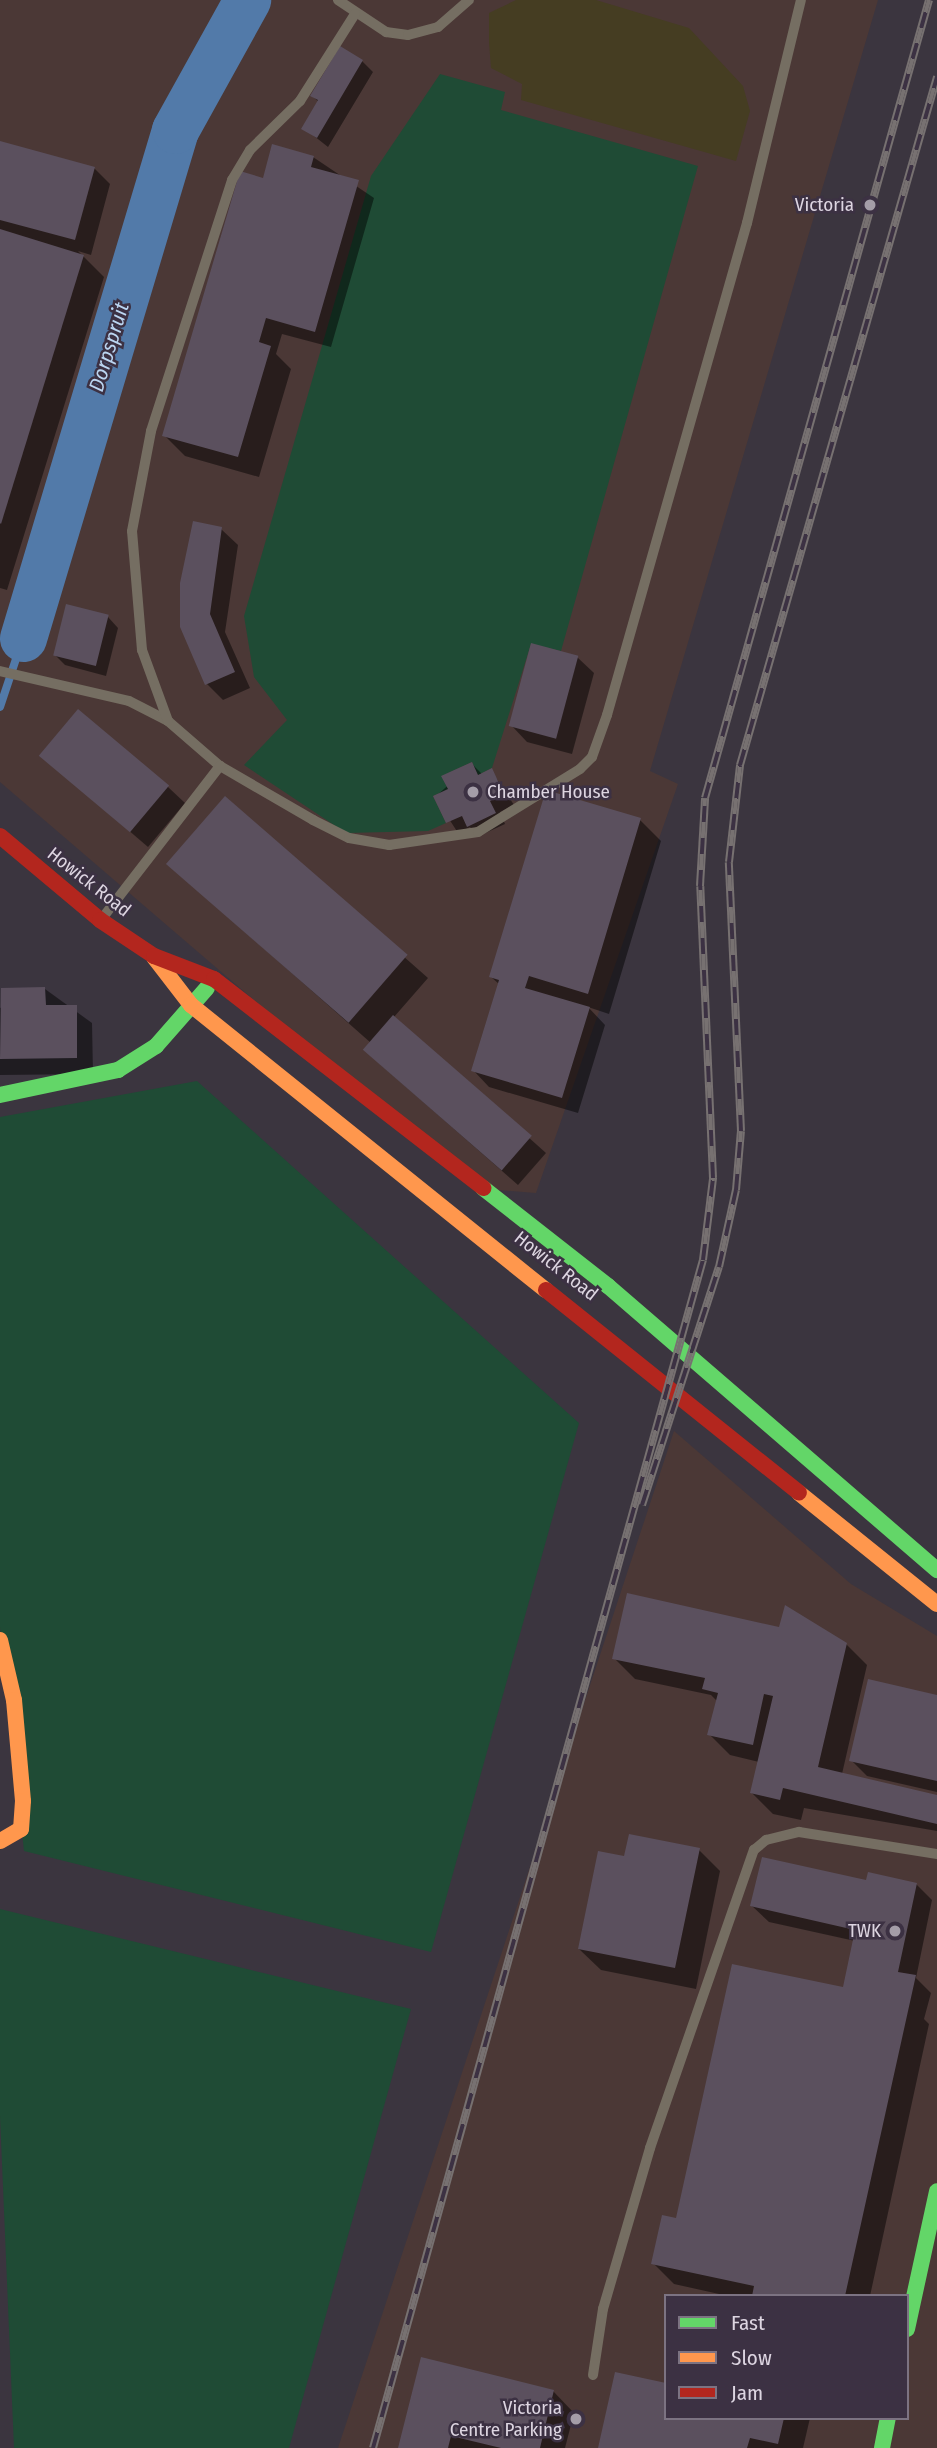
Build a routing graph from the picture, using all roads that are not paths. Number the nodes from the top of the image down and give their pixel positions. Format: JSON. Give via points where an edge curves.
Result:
{"nodes":[{"id":1,"x":338,"y":0,"type":"edge"},
{"id":2,"x":469,"y":0,"type":"edge"},
{"id":3,"x":801,"y":0,"type":"edge"},
{"id":4,"x":355,"y":14,"type":"junction"},
{"id":5,"x":0,"y":671,"type":"edge"},
{"id":6,"x":168,"y":721,"type":"junction"},
{"id":7,"x":219,"y":766,"type":"junction"},
{"id":8,"x":0,"y":836,"type":"edge"},
{"id":9,"x":100,"y":920,"type":"junction"},
{"id":10,"x":154,"y":956,"type":"junction"},
{"id":11,"x":215,"y":979,"type":"junction"},
{"id":12,"x":191,"y":1005,"type":"junction"},
{"id":13,"x":0,"y":1095,"type":"edge"},
{"id":14,"x":937,"y":1570,"type":"edge"},
{"id":15,"x":937,"y":1604,"type":"edge"},
{"id":16,"x":0,"y":1640,"type":"edge"},
{"id":17,"x":0,"y":1841,"type":"edge"},
{"id":18,"x":937,"y":1854,"type":"edge"},
{"id":19,"x":937,"y":2191,"type":"edge"},
{"id":20,"x":909,"y":2320,"type":"edge"},
{"id":21,"x":593,"y":2375,"type":"dead end"},
{"id":22,"x":888,"y":2420,"type":"edge"},
{"id":23,"x":881,"y":2448,"type":"edge"}],
"edges":[{"from":1,"to":4,"type":"lane"},
{"from":2,"to":4,"type":"lane","via":[[438,27],[408,35],[386,32]]},
{"from":3,"to":7,"type":"lane","via":[[747,223],[592,757],[478,832],[389,845],[349,838]]},
{"from":4,"to":6,"type":"lane","via":[[300,101],[250,150],[232,180],[151,431],[132,531],[142,650]]},
{"from":5,"to":6,"type":"lane","via":[[129,701]]},
{"from":6,"to":7,"type":"lane"},
{"from":7,"to":9,"type":"lane"},
{"from":8,"to":9,"type":"main road","name":"Howick Road"},
{"from":9,"to":10,"type":"main road","name":"Howick Road"},
{"from":10,"to":11,"type":"main road","name":"Howick Road"},
{"from":10,"to":12,"type":"main road","name":"Howick Road"},
{"from":11,"to":12,"type":"main road"},
{"from":11,"to":14,"type":"main road","name":"Howick Road","via":[[608,1286]]},
{"from":12,"to":13,"type":"main road","via":[[156,1045],[103,1078]]},
{"from":12,"to":15,"type":"main road","name":"Howick Road","via":[[576,1308]]},
{"from":16,"to":17,"type":"main road","via":[[14,1700],[23,1801],[21,1829]]},
{"from":18,"to":21,"type":"lane","via":[[829,1835],[788,1833],[754,1850],[650,2148],[603,2309]]},
{"from":19,"to":20,"type":"main road"},
{"from":22,"to":23,"type":"main road"}]}
